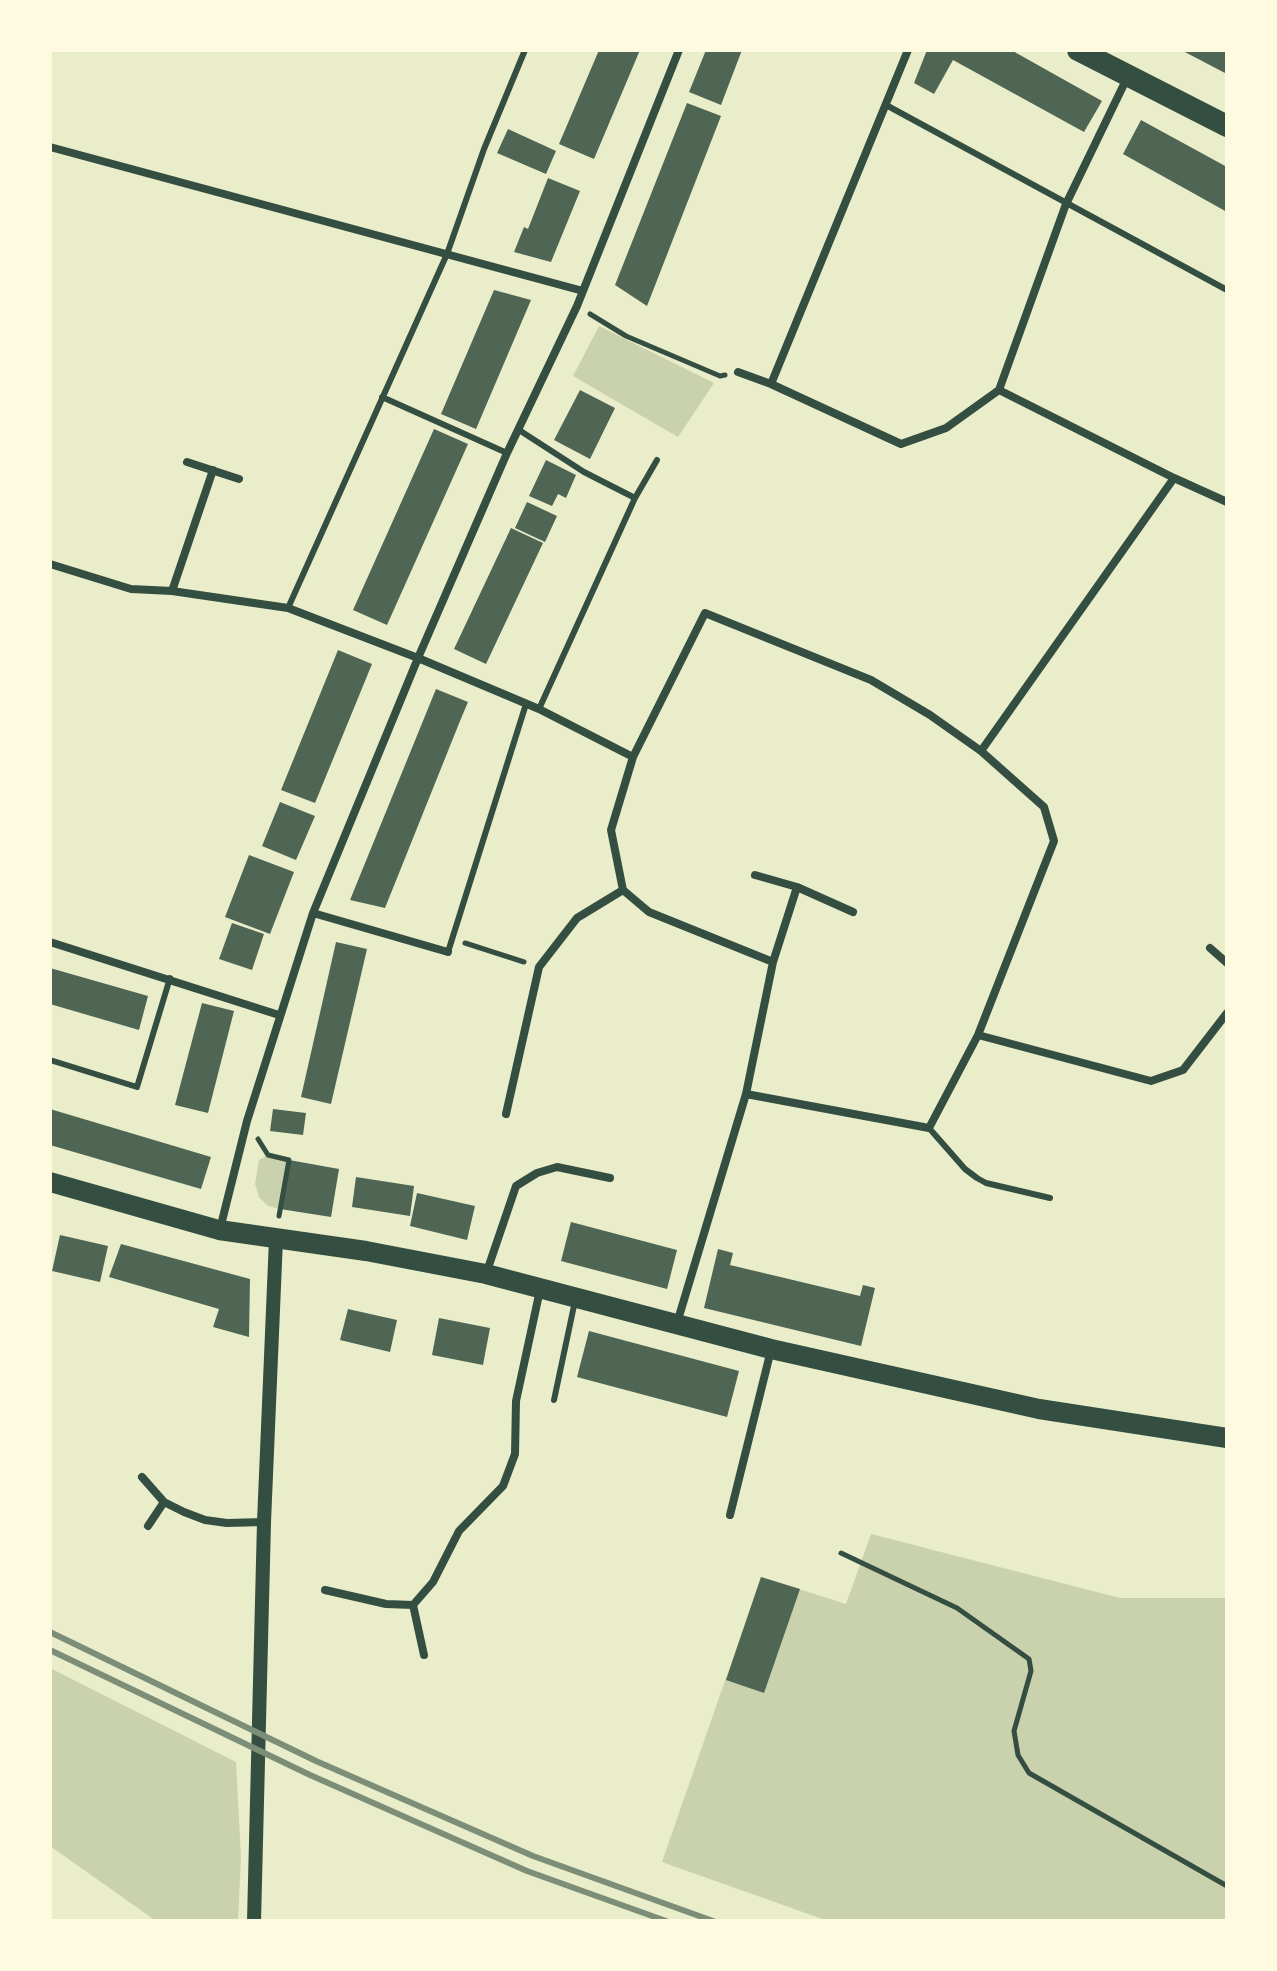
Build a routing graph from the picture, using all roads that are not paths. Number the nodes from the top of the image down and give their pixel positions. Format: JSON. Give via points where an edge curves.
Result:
{"nodes":[{"id":1,"x":525,"y":50,"type":"edge"},
{"id":2,"x":679,"y":50,"type":"edge"},
{"id":3,"x":908,"y":50,"type":"edge"},
{"id":4,"x":1078,"y":50,"type":"edge"},
{"id":5,"x":1128,"y":77,"type":"junction"},
{"id":6,"x":886,"y":105,"type":"junction"},
{"id":7,"x":1224,"y":119,"type":"edge"},
{"id":8,"x":50,"y":147,"type":"edge"},
{"id":9,"x":1066,"y":204,"type":"junction"},
{"id":10,"x":447,"y":254,"type":"junction"},
{"id":11,"x":1227,"y":290,"type":"edge"},
{"id":12,"x":583,"y":291,"type":"junction"},
{"id":13,"x":738,"y":372,"type":"road end"},
{"id":14,"x":771,"y":384,"type":"junction"},
{"id":15,"x":999,"y":390,"type":"junction"},
{"id":16,"x":382,"y":397,"type":"junction"},
{"id":17,"x":519,"y":430,"type":"junction"},
{"id":18,"x":507,"y":453,"type":"junction"},
{"id":19,"x":657,"y":460,"type":"dead end"},
{"id":20,"x":187,"y":462,"type":"dead end"},
{"id":21,"x":213,"y":470,"type":"junction"},
{"id":22,"x":1174,"y":478,"type":"junction"},
{"id":23,"x":239,"y":479,"type":"dead end"},
{"id":24,"x":635,"y":498,"type":"junction"},
{"id":25,"x":1227,"y":502,"type":"edge"},
{"id":26,"x":50,"y":564,"type":"edge"},
{"id":27,"x":172,"y":591,"type":"junction"},
{"id":28,"x":288,"y":608,"type":"junction"},
{"id":29,"x":418,"y":658,"type":"junction"},
{"id":30,"x":526,"y":704,"type":"junction"},
{"id":31,"x":539,"y":709,"type":"junction"},
{"id":32,"x":981,"y":751,"type":"junction"},
{"id":33,"x":633,"y":757,"type":"junction"},
{"id":34,"x":755,"y":875,"type":"dead end"},
{"id":35,"x":797,"y":887,"type":"junction"},
{"id":36,"x":623,"y":890,"type":"junction"},
{"id":37,"x":853,"y":912,"type":"dead end"},
{"id":38,"x":313,"y":913,"type":"junction"},
{"id":39,"x":50,"y":942,"type":"edge"},
{"id":40,"x":1210,"y":948,"type":"dead end"},
{"id":41,"x":448,"y":952,"type":"joint"},
{"id":42,"x":773,"y":962,"type":"junction"},
{"id":43,"x":1227,"y":963,"type":"edge"},
{"id":44,"x":170,"y":978,"type":"junction"},
{"id":45,"x":1227,"y":1013,"type":"edge"},
{"id":46,"x":279,"y":1015,"type":"junction"},
{"id":47,"x":978,"y":1035,"type":"junction"},
{"id":48,"x":50,"y":1060,"type":"edge"},
{"id":49,"x":746,"y":1094,"type":"junction"},
{"id":50,"x":506,"y":1114,"type":"dead end"},
{"id":51,"x":929,"y":1128,"type":"junction"},
{"id":52,"x":610,"y":1178,"type":"dead end"},
{"id":53,"x":50,"y":1182,"type":"edge"},
{"id":54,"x":1050,"y":1198,"type":"dead end"},
{"id":55,"x":219,"y":1230,"type":"junction"},
{"id":56,"x":276,"y":1239,"type":"junction"},
{"id":57,"x":486,"y":1274,"type":"junction"},
{"id":58,"x":540,"y":1289,"type":"junction"},
{"id":59,"x":576,"y":1298,"type":"junction"},
{"id":60,"x":677,"y":1323,"type":"junction"},
{"id":61,"x":771,"y":1349,"type":"junction"},
{"id":62,"x":554,"y":1400,"type":"dead end"},
{"id":63,"x":1227,"y":1438,"type":"edge"},
{"id":64,"x":142,"y":1477,"type":"dead end"},
{"id":65,"x":164,"y":1502,"type":"junction"},
{"id":66,"x":730,"y":1515,"type":"dead end"},
{"id":67,"x":264,"y":1522,"type":"junction"},
{"id":68,"x":148,"y":1526,"type":"dead end"},
{"id":69,"x":325,"y":1590,"type":"dead end"},
{"id":70,"x":413,"y":1605,"type":"junction"},
{"id":71,"x":424,"y":1655,"type":"dead end"},
{"id":72,"x":254,"y":1921,"type":"edge"}],
"edges":[{"from":1,"to":10,"type":"lane"},
{"from":2,"to":12,"type":"street"},
{"from":3,"to":6,"type":"street"},
{"from":4,"to":5,"type":"highway"},
{"from":5,"to":7,"type":"highway"},
{"from":5,"to":9,"type":"street"},
{"from":6,"to":9,"type":"lane"},
{"from":6,"to":14,"type":"street"},
{"from":8,"to":10,"type":"street"},
{"from":9,"to":11,"type":"lane"},
{"from":9,"to":15,"type":"street"},
{"from":10,"to":12,"type":"street"},
{"from":10,"to":16,"type":"lane"},
{"from":12,"to":17,"type":"street"},
{"from":13,"to":14,"type":"street"},
{"from":14,"to":15,"type":"street","via":[[901,444],[946,428]]},
{"from":15,"to":22,"type":"street"},
{"from":16,"to":18,"type":"lane"},
{"from":16,"to":28,"type":"lane"},
{"from":17,"to":18,"type":"street"},
{"from":17,"to":24,"type":"lane"},
{"from":18,"to":29,"type":"street"},
{"from":19,"to":24,"type":"lane"},
{"from":20,"to":21,"type":"street"},
{"from":21,"to":23,"type":"street"},
{"from":21,"to":27,"type":"street"},
{"from":22,"to":25,"type":"street"},
{"from":22,"to":32,"type":"street"},
{"from":24,"to":31,"type":"lane"},
{"from":26,"to":27,"type":"street","via":[[131,589]]},
{"from":27,"to":28,"type":"street"},
{"from":28,"to":29,"type":"street"},
{"from":29,"to":30,"type":"street"},
{"from":29,"to":38,"type":"street"},
{"from":30,"to":31,"type":"street"},
{"from":30,"to":41,"type":"lane"},
{"from":31,"to":33,"type":"street"},
{"from":32,"to":33,"type":"street","via":[[871,680],[705,613]]},
{"from":32,"to":47,"type":"street","via":[[1044,807],[1054,841]]},
{"from":33,"to":36,"type":"street","via":[[611,830]]},
{"from":34,"to":35,"type":"street"},
{"from":35,"to":37,"type":"street"},
{"from":35,"to":42,"type":"street"},
{"from":36,"to":42,"type":"street","via":[[649,912]]},
{"from":36,"to":50,"type":"street","via":[[577,918],[539,967]]},
{"from":38,"to":41,"type":"street"},
{"from":38,"to":46,"type":"street"},
{"from":39,"to":44,"type":"street"},
{"from":40,"to":43,"type":"street"},
{"from":42,"to":49,"type":"street"},
{"from":44,"to":46,"type":"street"},
{"from":44,"to":48,"type":"lane","via":[[137,1087]]},
{"from":45,"to":47,"type":"street","via":[[1183,1070],[1151,1081]]},
{"from":46,"to":55,"type":"street"},
{"from":47,"to":51,"type":"street"},
{"from":49,"to":51,"type":"street"},
{"from":49,"to":60,"type":"street"},
{"from":51,"to":54,"type":"lane","via":[[977,1178]]},
{"from":52,"to":57,"type":"street","via":[[557,1167],[516,1186]]},
{"from":53,"to":55,"type":"main road"},
{"from":55,"to":56,"type":"main road"},
{"from":56,"to":57,"type":"main road"},
{"from":56,"to":67,"type":"street"},
{"from":57,"to":58,"type":"main road"},
{"from":58,"to":59,"type":"main road"},
{"from":58,"to":70,"type":"street","via":[[516,1401],[515,1454],[503,1486],[459,1531],[433,1582]]},
{"from":59,"to":60,"type":"main road"},
{"from":59,"to":62,"type":"lane"},
{"from":60,"to":61,"type":"main road"},
{"from":61,"to":63,"type":"main road","via":[[1039,1409]]},
{"from":61,"to":66,"type":"street"},
{"from":64,"to":65,"type":"street"},
{"from":65,"to":67,"type":"street","via":[[205,1520]]},
{"from":65,"to":68,"type":"street"},
{"from":67,"to":72,"type":"street"},
{"from":69,"to":70,"type":"street"},
{"from":70,"to":71,"type":"street"}]}
